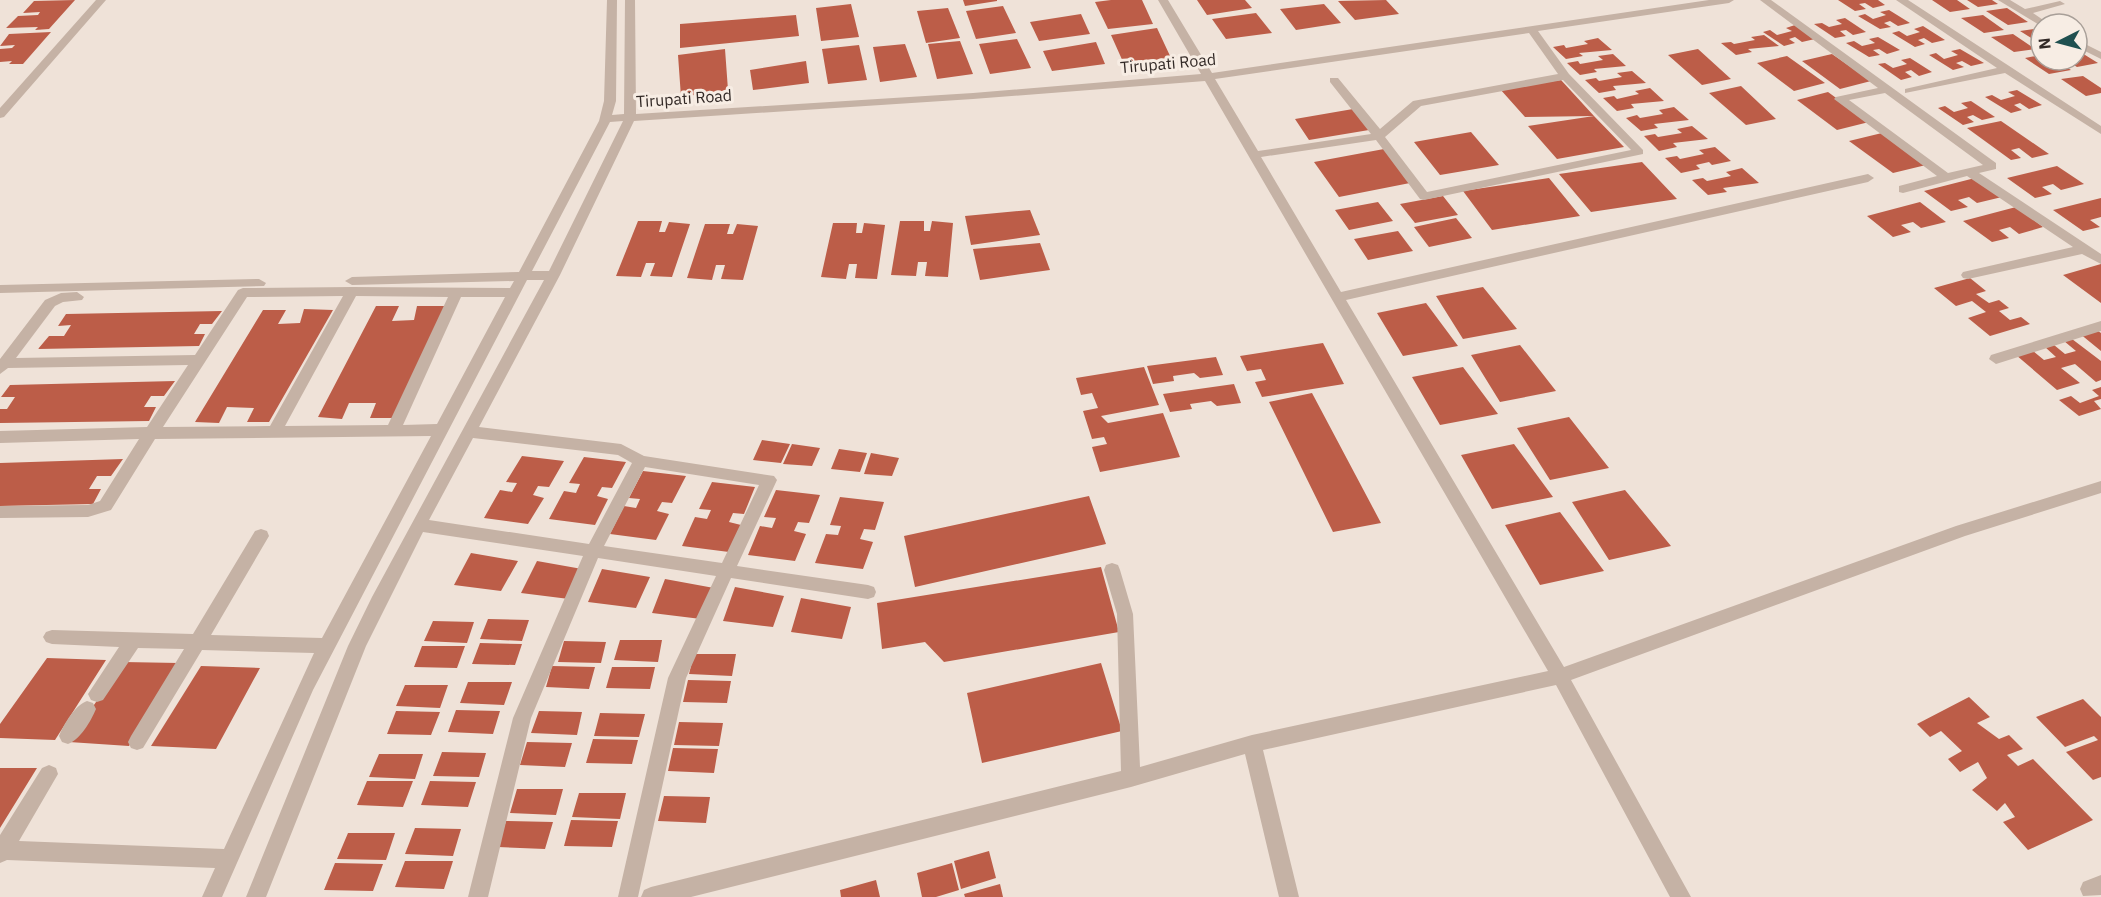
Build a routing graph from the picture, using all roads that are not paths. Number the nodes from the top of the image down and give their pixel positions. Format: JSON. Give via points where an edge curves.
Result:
{"nodes":[{"id":1,"x":101,"y":0,"type":"edge"},
{"id":2,"x":612,"y":0,"type":"edge"},
{"id":3,"x":630,"y":0,"type":"edge"},
{"id":4,"x":1163,"y":0,"type":"edge"},
{"id":5,"x":1729,"y":0,"type":"edge"},
{"id":6,"x":1765,"y":0,"type":"edge"},
{"id":7,"x":1901,"y":0,"type":"edge"},
{"id":8,"x":2003,"y":0,"type":"edge"},
{"id":9,"x":2060,"y":4,"type":"dead end"},
{"id":10,"x":2024,"y":12,"type":"junction"},
{"id":11,"x":2029,"y":15,"type":"edge"},
{"id":12,"x":1532,"y":30,"type":"junction"},
{"id":13,"x":2007,"y":69,"type":"junction"},
{"id":14,"x":1565,"y":76,"type":"junction"},
{"id":15,"x":1208,"y":77,"type":"junction"},
{"id":16,"x":1334,"y":80,"type":"dead end"},
{"id":17,"x":1886,"y":89,"type":"junction"},
{"id":18,"x":1910,"y":92,"type":"dead end"},
{"id":19,"x":0,"y":115,"type":"edge"},
{"id":20,"x":630,"y":117,"type":"junction"},
{"id":21,"x":605,"y":119,"type":"junction"},
{"id":22,"x":2101,"y":131,"type":"edge"},
{"id":23,"x":1379,"y":136,"type":"junction"},
{"id":24,"x":1253,"y":155,"type":"junction"},
{"id":25,"x":1969,"y":172,"type":"junction"},
{"id":26,"x":1868,"y":177,"type":"dead end"},
{"id":27,"x":1946,"y":177,"type":"junction"},
{"id":28,"x":1903,"y":189,"type":"dead end"},
{"id":29,"x":2084,"y":249,"type":"junction"},
{"id":30,"x":2101,"y":260,"type":"edge"},
{"id":31,"x":553,"y":275,"type":"junction"},
{"id":32,"x":1968,"y":275,"type":"dead end"},
{"id":33,"x":522,"y":277,"type":"junction"},
{"id":34,"x":0,"y":289,"type":"edge"},
{"id":35,"x":352,"y":291,"type":"junction"},
{"id":36,"x":243,"y":293,"type":"junction"},
{"id":37,"x":456,"y":293,"type":"junction"},
{"id":38,"x":513,"y":293,"type":"junction"},
{"id":39,"x":1338,"y":297,"type":"junction"},
{"id":40,"x":2101,"y":326,"type":"edge"},
{"id":41,"x":1996,"y":359,"type":"dead end"},
{"id":42,"x":200,"y":360,"type":"junction"},
{"id":43,"x":3,"y":366,"type":"edge"},
{"id":44,"x":394,"y":429,"type":"junction"},
{"id":45,"x":441,"y":430,"type":"junction"},
{"id":46,"x":275,"y":431,"type":"junction"},
{"id":47,"x":471,"y":432,"type":"junction"},
{"id":48,"x":152,"y":434,"type":"junction"},
{"id":49,"x":0,"y":437,"type":"edge"},
{"id":50,"x":641,"y":461,"type":"junction"},
{"id":51,"x":2101,"y":487,"type":"edge"},
{"id":52,"x":0,"y":512,"type":"edge"},
{"id":53,"x":419,"y":525,"type":"junction"},
{"id":54,"x":261,"y":536,"type":"dead end"},
{"id":55,"x":593,"y":552,"type":"junction"},
{"id":56,"x":1112,"y":570,"type":"dead end"},
{"id":57,"x":727,"y":571,"type":"junction"},
{"id":58,"x":868,"y":592,"type":"dead end"},
{"id":59,"x":52,"y":637,"type":"dead end"},
{"id":60,"x":133,"y":640,"type":"junction"},
{"id":61,"x":198,"y":641,"type":"junction"},
{"id":62,"x":327,"y":646,"type":"junction"},
{"id":63,"x":1560,"y":676,"type":"junction"},
{"id":64,"x":68,"y":736,"type":"dead end"},
{"id":65,"x":137,"y":742,"type":"dead end"},
{"id":66,"x":1252,"y":744,"type":"junction"},
{"id":67,"x":50,"y":774,"type":"dead end"},
{"id":68,"x":1131,"y":778,"type":"junction"},
{"id":69,"x":1,"y":851,"type":"edge"},
{"id":70,"x":229,"y":859,"type":"junction"},
{"id":71,"x":212,"y":897,"type":"edge"},
{"id":72,"x":256,"y":897,"type":"edge"},
{"id":73,"x":478,"y":897,"type":"edge"},
{"id":74,"x":628,"y":897,"type":"edge"},
{"id":75,"x":651,"y":897,"type":"edge"},
{"id":76,"x":1289,"y":897,"type":"edge"},
{"id":77,"x":1682,"y":897,"type":"edge"}],
"edges":[{"from":1,"to":19,"type":"street"},
{"from":2,"to":21,"type":"street"},
{"from":3,"to":20,"type":"street"},
{"from":4,"to":15,"type":"street"},
{"from":5,"to":12,"type":"street","name":"Tirupati Road"},
{"from":6,"to":17,"type":"street"},
{"from":7,"to":13,"type":"street"},
{"from":8,"to":10,"type":"street"},
{"from":9,"to":10,"type":"street"},
{"from":10,"to":11,"type":"street"},
{"from":12,"to":14,"type":"street"},
{"from":12,"to":15,"type":"street","name":"Tirupati Road"},
{"from":13,"to":18,"type":"street"},
{"from":13,"to":22,"type":"street"},
{"from":14,"to":23,"type":"street","via":[[1418,104]]},
{"from":14,"to":23,"type":"street","via":[[1639,152],[1424,196]]},
{"from":15,"to":20,"type":"street","name":"Tirupati Road"},
{"from":15,"to":24,"type":"street"},
{"from":16,"to":23,"type":"street"},
{"from":17,"to":25,"type":"street","via":[[1992,166]]},
{"from":17,"to":27,"type":"street","via":[[1840,99]]},
{"from":20,"to":21,"type":"street","name":"Tirupati Road"},
{"from":20,"to":31,"type":"street"},
{"from":21,"to":33,"type":"street"},
{"from":23,"to":24,"type":"street"},
{"from":24,"to":39,"type":"street"},
{"from":25,"to":27,"type":"street"},
{"from":25,"to":29,"type":"street"},
{"from":26,"to":39,"type":"street"},
{"from":27,"to":28,"type":"street"},
{"from":29,"to":30,"type":"street"},
{"from":29,"to":32,"type":"street"},
{"from":31,"to":33,"type":"street"},
{"from":31,"to":47,"type":"street"},
{"from":33,"to":34,"type":"street"},
{"from":33,"to":38,"type":"street"},
{"from":35,"to":36,"type":"street"},
{"from":35,"to":37,"type":"street"},
{"from":35,"to":46,"type":"street"},
{"from":36,"to":42,"type":"street"},
{"from":36,"to":43,"type":"street","via":[[54,300]]},
{"from":37,"to":38,"type":"street"},
{"from":37,"to":44,"type":"street"},
{"from":38,"to":45,"type":"street"},
{"from":39,"to":63,"type":"street"},
{"from":40,"to":41,"type":"street"},
{"from":42,"to":43,"type":"street"},
{"from":42,"to":48,"type":"street"},
{"from":44,"to":45,"type":"street"},
{"from":44,"to":46,"type":"street"},
{"from":45,"to":62,"type":"street"},
{"from":46,"to":48,"type":"street"},
{"from":47,"to":50,"type":"street","via":[[621,450]]},
{"from":47,"to":53,"type":"street"},
{"from":48,"to":49,"type":"street"},
{"from":48,"to":52,"type":"street","via":[[105,506],[88,512]]},
{"from":50,"to":55,"type":"street"},
{"from":50,"to":57,"type":"street","via":[[769,480]]},
{"from":51,"to":63,"type":"street","via":[[1962,531]]},
{"from":53,"to":55,"type":"street"},
{"from":53,"to":72,"type":"street","via":[[357,646]]},
{"from":54,"to":61,"type":"street"},
{"from":55,"to":57,"type":"street"},
{"from":55,"to":73,"type":"street","via":[[522,718]]},
{"from":56,"to":68,"type":"street","via":[[1125,614]]},
{"from":57,"to":58,"type":"street"},
{"from":57,"to":74,"type":"street","via":[[677,678]]},
{"from":59,"to":60,"type":"street"},
{"from":60,"to":61,"type":"street"},
{"from":60,"to":64,"type":"street"},
{"from":61,"to":62,"type":"street"},
{"from":61,"to":65,"type":"street"},
{"from":62,"to":70,"type":"street"},
{"from":63,"to":66,"type":"street"},
{"from":63,"to":77,"type":"street"},
{"from":66,"to":68,"type":"street"},
{"from":66,"to":76,"type":"street"},
{"from":67,"to":69,"type":"street"},
{"from":68,"to":75,"type":"street"},
{"from":69,"to":70,"type":"street"},
{"from":70,"to":71,"type":"street"}]}
